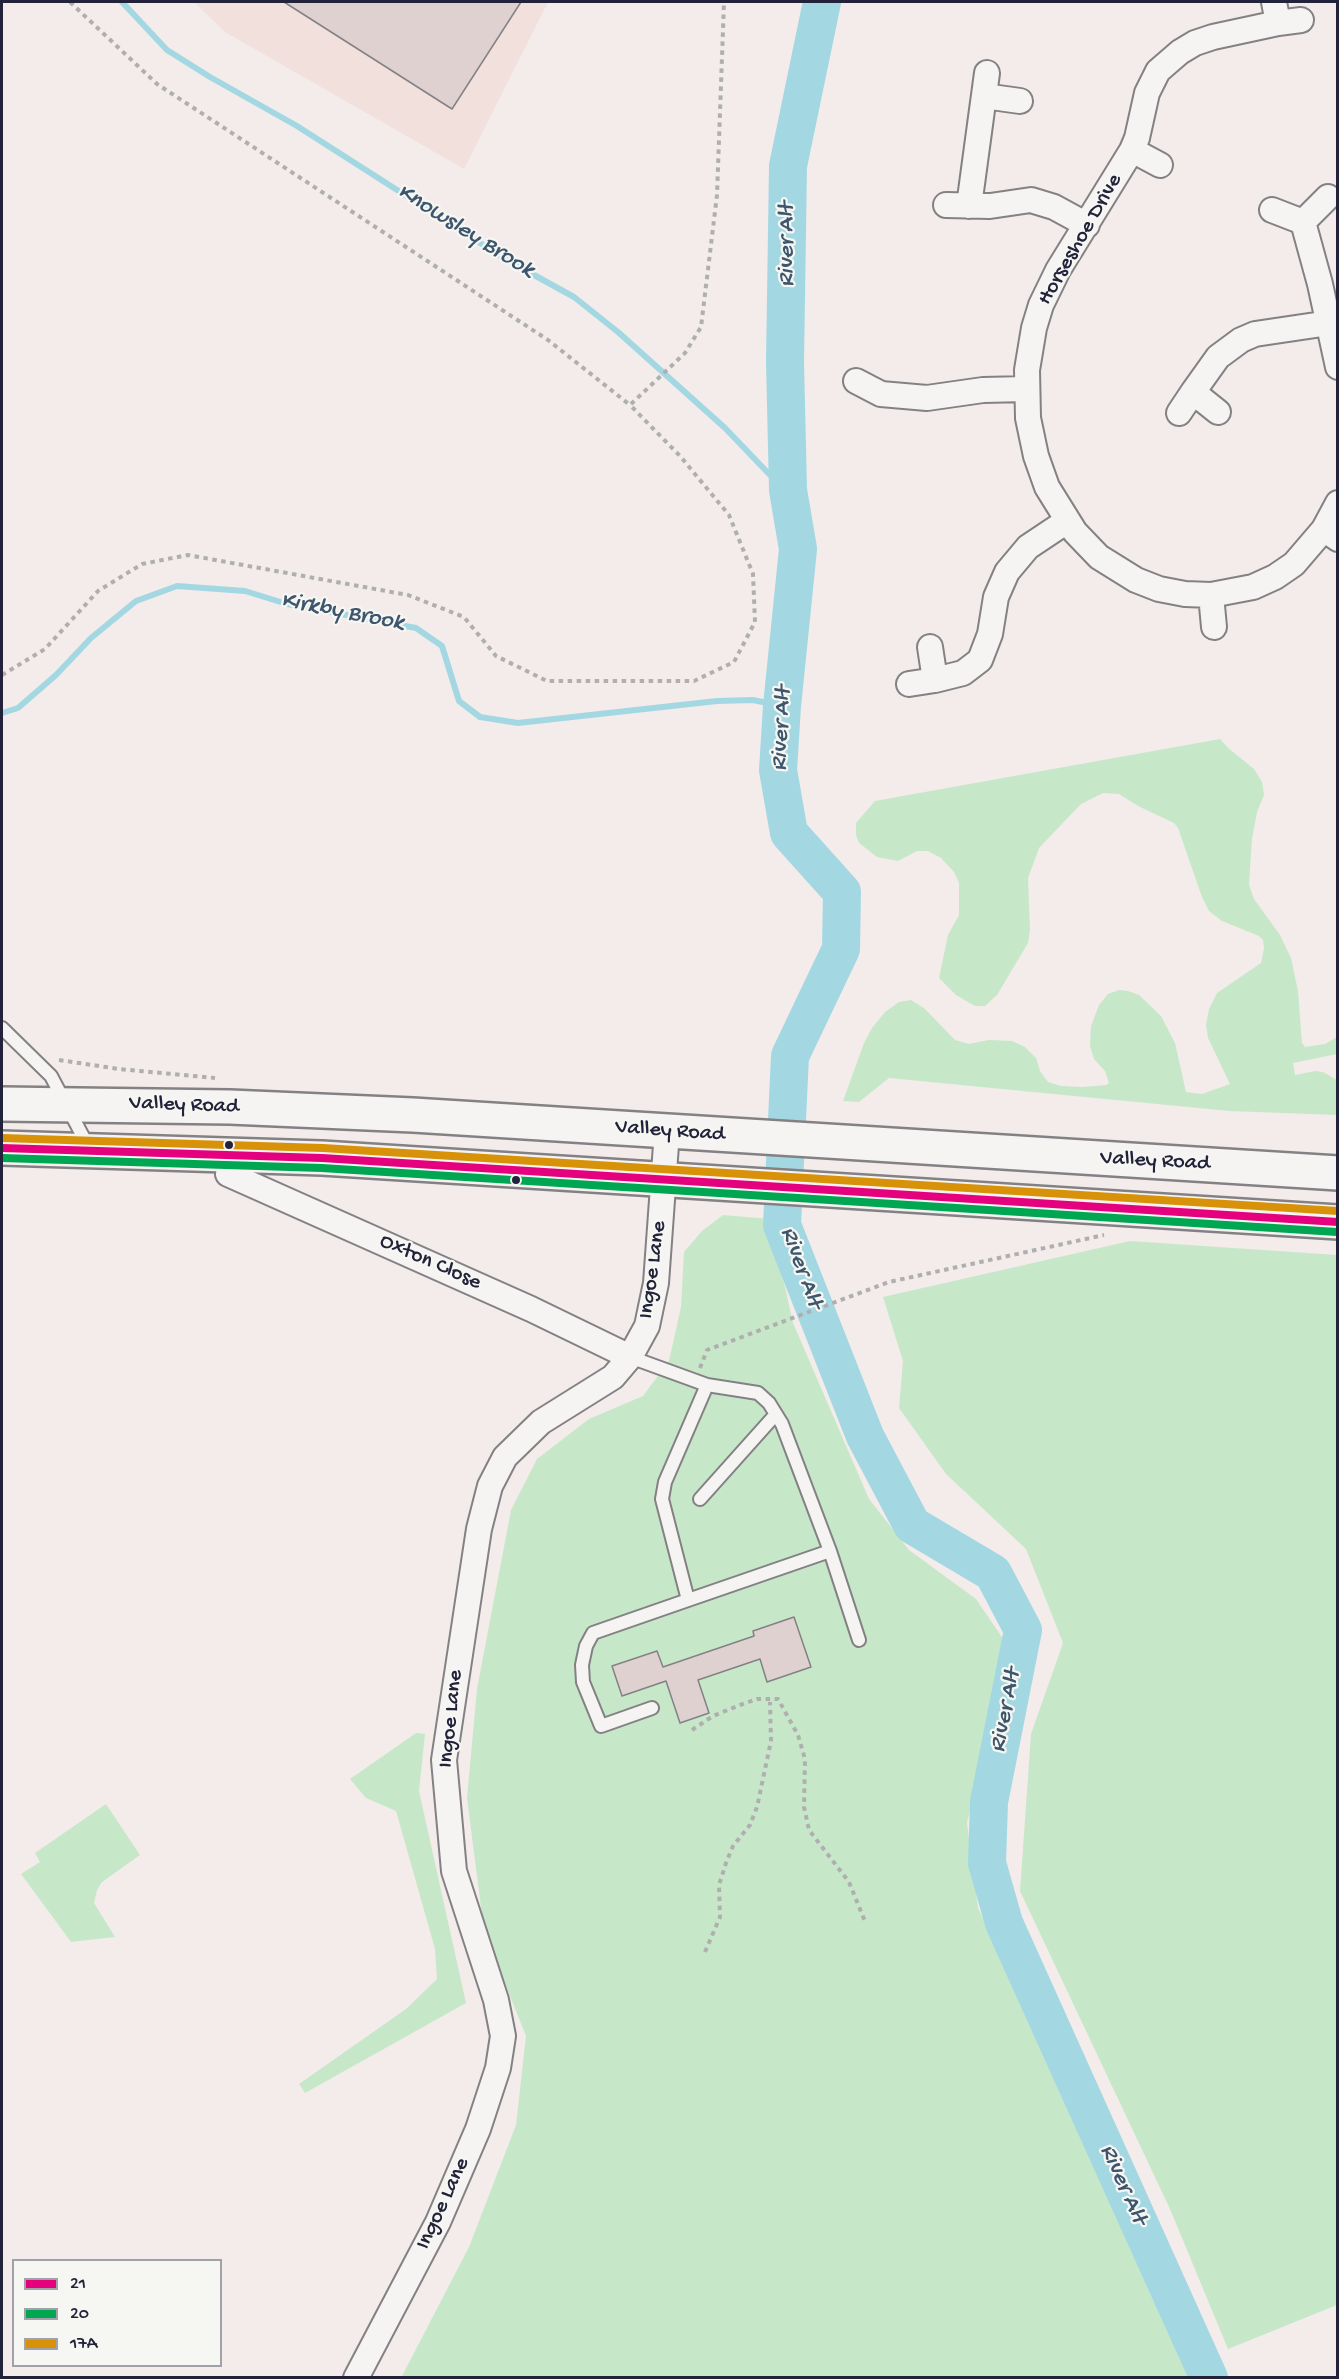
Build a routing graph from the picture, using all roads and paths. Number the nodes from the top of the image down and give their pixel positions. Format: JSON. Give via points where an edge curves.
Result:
{"nodes":[{"id":1,"x":70,"y":2,"type":"edge"},
{"id":2,"x":724,"y":2,"type":"edge"},
{"id":3,"x":1284,"y":15,"type":"edge"},
{"id":4,"x":1020,"y":101,"type":"dead end"},
{"id":5,"x":1132,"y":150,"type":"junction"},
{"id":6,"x":1160,"y":165,"type":"dead end"},
{"id":7,"x":1328,"y":197,"type":"dead end"},
{"id":8,"x":1272,"y":210,"type":"dead end"},
{"id":9,"x":1303,"y":222,"type":"junction"},
{"id":10,"x":1087,"y":225,"type":"junction"},
{"id":11,"x":1329,"y":323,"type":"junction"},
{"id":12,"x":1338,"y":367,"type":"edge"},
{"id":13,"x":856,"y":381,"type":"dead end"},
{"id":14,"x":1026,"y":389,"type":"junction"},
{"id":15,"x":1193,"y":392,"type":"junction"},
{"id":16,"x":630,"y":405,"type":"junction"},
{"id":17,"x":1218,"y":411,"type":"dead end"},
{"id":18,"x":1179,"y":413,"type":"dead end"},
{"id":19,"x":1338,"y":503,"type":"edge"},
{"id":20,"x":1067,"y":521,"type":"junction"},
{"id":21,"x":1331,"y":534,"type":"edge"},
{"id":22,"x":1211,"y":595,"type":"junction"},
{"id":23,"x":1214,"y":627,"type":"dead end"},
{"id":24,"x":930,"y":647,"type":"dead end"},
{"id":25,"x":2,"y":675,"type":"edge"},
{"id":26,"x":935,"y":680,"type":"junction"},
{"id":27,"x":909,"y":684,"type":"dead end"},
{"id":28,"x":2,"y":1028,"type":"edge"},
{"id":29,"x":65,"y":1103,"type":"junction"},
{"id":30,"x":2,"y":1104,"type":"edge"},
{"id":31,"x":667,"y":1131,"type":"junction"},
{"id":32,"x":2,"y":1148,"type":"edge"},
{"id":33,"x":89,"y":1149,"type":"junction"},
{"id":34,"x":1338,"y":1173,"type":"edge"},
{"id":35,"x":228,"y":1174,"type":"dead end"},
{"id":36,"x":665,"y":1179,"type":"junction"},
{"id":37,"x":1338,"y":1222,"type":"edge"},
{"id":38,"x":1115,"y":1232,"type":"dead end"},
{"id":39,"x":630,"y":1357,"type":"junction"},
{"id":40,"x":694,"y":1380,"type":"junction"},
{"id":41,"x":707,"y":1385,"type":"junction"},
{"id":42,"x":776,"y":1414,"type":"junction"},
{"id":43,"x":700,"y":1499,"type":"dead end"},
{"id":44,"x":830,"y":1551,"type":"junction"},
{"id":45,"x":688,"y":1600,"type":"junction"},
{"id":46,"x":860,"y":1640,"type":"dead end"},
{"id":47,"x":770,"y":1702,"type":"dead end"},
{"id":48,"x":652,"y":1708,"type":"dead end"},
{"id":49,"x":692,"y":1730,"type":"dead end"},
{"id":50,"x":866,"y":1924,"type":"dead end"},
{"id":51,"x":705,"y":1952,"type":"dead end"},
{"id":52,"x":356,"y":2378,"type":"edge"}],
"edges":[{"from":1,"to":16,"type":"path","via":[[157,84],[548,340]]},
{"from":2,"to":16,"type":"path","via":[[717,195],[701,327],[685,352]]},
{"from":3,"to":5,"type":"street","name":"Horseshoe Drive","via":[[1195,43],[1168,61],[1147,93]]},
{"from":4,"to":10,"type":"street","via":[[986,85],[958,205],[1031,200]]},
{"from":5,"to":6,"type":"street","name":"Horseshoe Drive"},
{"from":5,"to":10,"type":"street","name":"Horseshoe Drive"},
{"from":7,"to":9,"type":"street"},
{"from":8,"to":9,"type":"street"},
{"from":9,"to":11,"type":"street"},
{"from":10,"to":14,"type":"street","name":"Horseshoe Drive","via":[[1041,305],[1029,352]]},
{"from":11,"to":12,"type":"street"},
{"from":11,"to":15,"type":"street","via":[[1255,334],[1241,340],[1218,357]]},
{"from":13,"to":14,"type":"street","via":[[881,394],[927,398]]},
{"from":14,"to":20,"type":"street","name":"Horseshoe Drive","via":[[1031,438],[1040,470]]},
{"from":15,"to":17,"type":"street"},
{"from":15,"to":18,"type":"street"},
{"from":16,"to":25,"type":"path","via":[[680,456],[729,515],[753,574],[754,622],[734,662],[694,681],[547,681],[496,656],[464,617],[408,595],[188,555],[142,564],[98,591],[45,649]]},
{"from":19,"to":21,"type":"street","name":"Horseshoe Drive"},
{"from":20,"to":22,"type":"street","name":"Horseshoe Drive","via":[[1099,557],[1136,580],[1159,589]]},
{"from":20,"to":26,"type":"street","via":[[1028,547],[1007,572],[996,597],[990,634],[980,660],[963,673]]},
{"from":21,"to":22,"type":"street","name":"Horseshoe Drive","via":[[1275,577],[1253,587]]},
{"from":22,"to":23,"type":"street"},
{"from":24,"to":26,"type":"street"},
{"from":26,"to":27,"type":"street"},
{"from":28,"to":29,"type":"lane","via":[[51,1076]]},
{"from":29,"to":30,"type":"main road","name":"Valley Road"},
{"from":29,"to":31,"type":"main road","name":"Valley Road","via":[[230,1107]]},
{"from":29,"to":33,"type":"lane"},
{"from":31,"to":34,"type":"main road","name":"Valley Road"},
{"from":31,"to":36,"type":"street","name":"Ingoe Lane"},
{"from":32,"to":33,"type":"main road","name":"Valley Road"},
{"from":33,"to":36,"type":"main road","name":"Valley Road"},
{"from":35,"to":39,"type":"street","name":"Oxton Close"},
{"from":36,"to":37,"type":"main road","name":"Valley Road"},
{"from":36,"to":39,"type":"street","name":"Ingoe Lane","via":[[656,1283],[647,1326]]},
{"from":38,"to":40,"type":"path","via":[[889,1282],[707,1350]]},
{"from":39,"to":40,"type":"lane"},
{"from":39,"to":52,"type":"street","name":"Ingoe Lane","via":[[613,1377],[541,1422],[506,1457],[490,1486],[479,1529],[444,1760],[454,1871],[496,2000],[502,2036],[498,2068],[478,2129],[438,2222]]},
{"from":40,"to":41,"type":"lane"},
{"from":41,"to":42,"type":"lane","via":[[758,1393]]},
{"from":41,"to":45,"type":"lane","via":[[665,1482],[662,1499]]},
{"from":42,"to":43,"type":"lane"},
{"from":42,"to":44,"type":"lane"},
{"from":44,"to":45,"type":"lane"},
{"from":44,"to":46,"type":"lane"},
{"from":45,"to":48,"type":"lane","via":[[593,1633],[586,1646],[583,1682],[601,1726]]},
{"from":47,"to":51,"type":"path","via":[[771,1741],[757,1807],[726,1863],[719,1885],[720,1917]]},
{"from":49,"to":50,"type":"path","via":[[713,1716],[748,1702],[778,1699],[798,1735],[805,1759],[804,1807],[809,1830],[849,1882]]}]}
